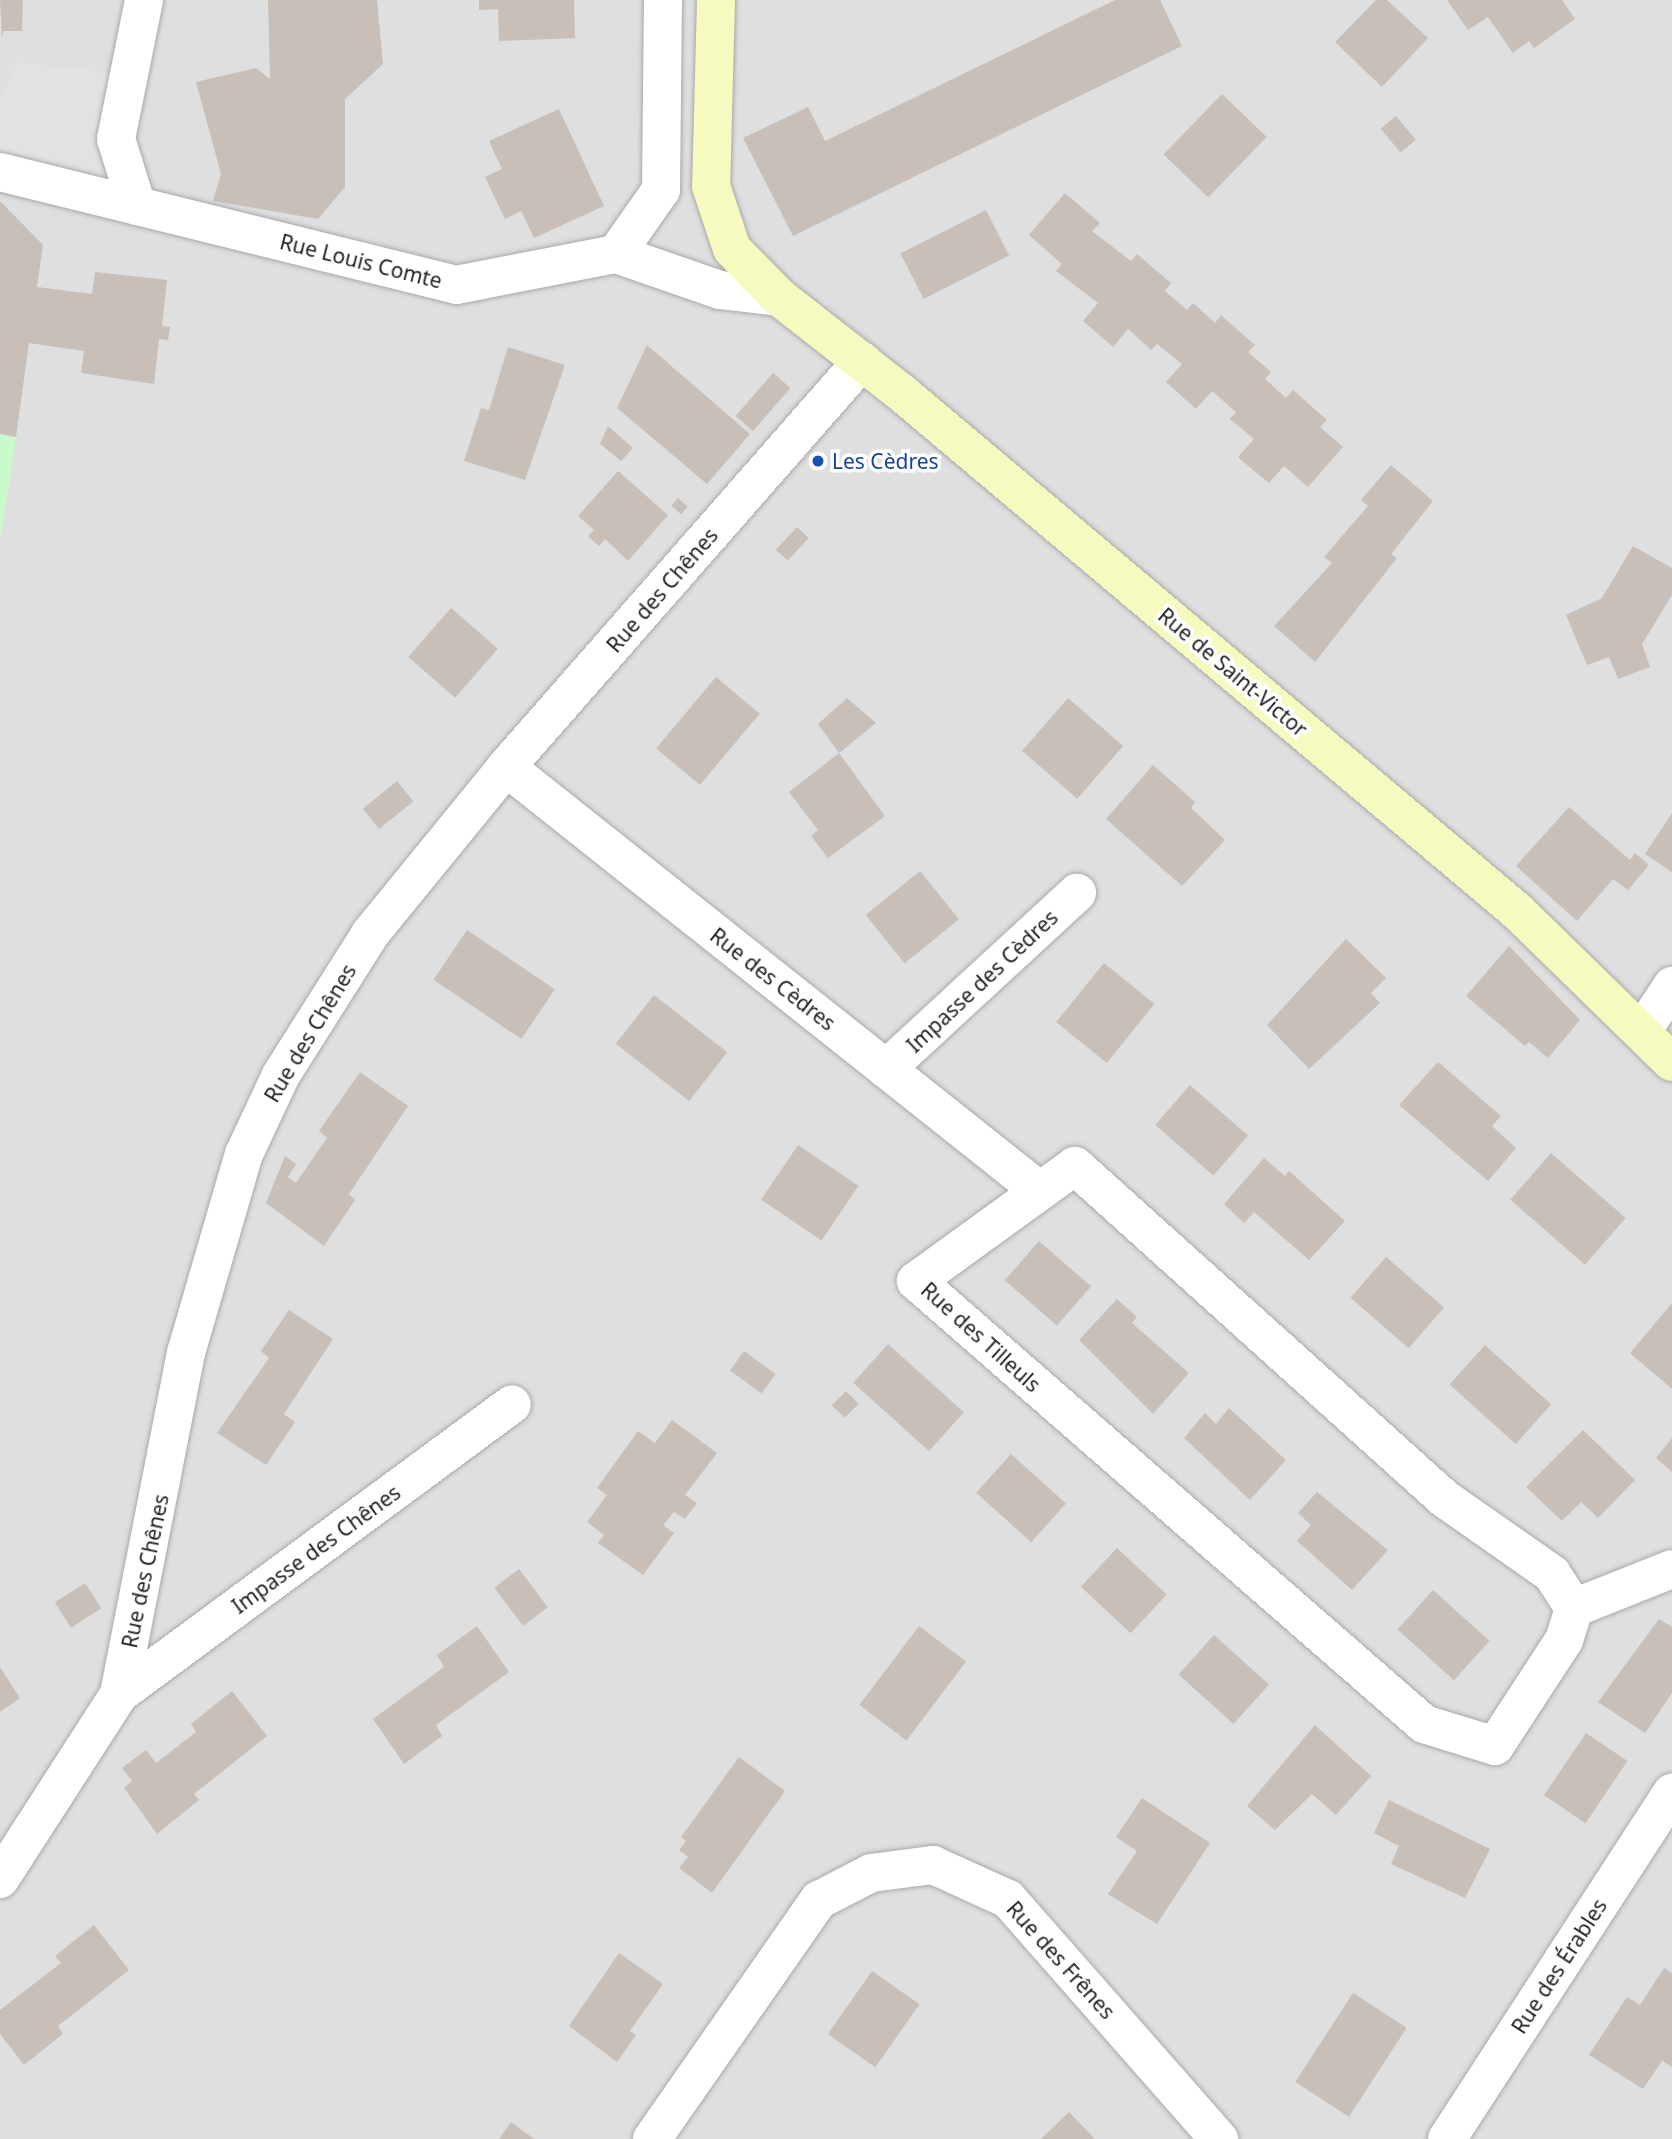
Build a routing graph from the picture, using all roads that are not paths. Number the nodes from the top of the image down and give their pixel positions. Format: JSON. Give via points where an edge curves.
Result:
{"nodes":[{"id":1,"x":144,"y":0,"type":"edge"},
{"id":2,"x":663,"y":0,"type":"edge"},
{"id":3,"x":716,"y":0,"type":"edge"},
{"id":4,"x":0,"y":172,"type":"edge"},
{"id":5,"x":137,"y":206,"type":"junction"},
{"id":6,"x":616,"y":254,"type":"junction"},
{"id":7,"x":779,"y":297,"type":"junction"},
{"id":8,"x":862,"y":361,"type":"junction"},
{"id":9,"x":506,"y":768,"type":"junction"},
{"id":10,"x":1077,"y":893,"type":"dead end"},
{"id":11,"x":1672,"y":986,"type":"edge"},
{"id":12,"x":1643,"y":1030,"type":"junction"},
{"id":13,"x":1672,"y":1062,"type":"edge"},
{"id":14,"x":886,"y":1069,"type":"junction"},
{"id":15,"x":1040,"y":1191,"type":"junction"},
{"id":16,"x":512,"y":1404,"type":"dead end"},
{"id":17,"x":1672,"y":1569,"type":"edge"},
{"id":18,"x":1574,"y":1608,"type":"junction"},
{"id":19,"x":119,"y":1694,"type":"junction"},
{"id":20,"x":1672,"y":1793,"type":"edge"},
{"id":21,"x":1659,"y":1841,"type":"edge"},
{"id":22,"x":0,"y":1880,"type":"edge"},
{"id":23,"x":652,"y":2139,"type":"edge"},
{"id":24,"x":1219,"y":2139,"type":"edge"},
{"id":25,"x":1447,"y":2139,"type":"edge"}],
"edges":[{"from":1,"to":5,"type":"street","via":[[116,139]]},
{"from":2,"to":6,"type":"street","via":[[661,190]]},
{"from":3,"to":7,"type":"street","via":[[711,186],[733,249]]},
{"from":4,"to":5,"type":"street","name":"Rue Louis Comte"},
{"from":5,"to":6,"type":"street","name":"Rue Louis Comte","via":[[456,285]]},
{"from":6,"to":7,"type":"street","via":[[720,290]]},
{"from":7,"to":8,"type":"street","name":"Rue de Saint-Victor"},
{"from":8,"to":9,"type":"street","name":"Rue des Chênes"},
{"from":8,"to":12,"type":"street","name":"Rue de Saint-Victor","via":[[1517,911]]},
{"from":9,"to":14,"type":"street","name":"Rue des Cèdres"},
{"from":9,"to":19,"type":"street","name":"Rue des Chênes","via":[[370,934],[281,1074],[244,1154],[186,1353]]},
{"from":10,"to":14,"type":"street","name":"Impasse des Cèdres"},
{"from":11,"to":12,"type":"street"},
{"from":12,"to":13,"type":"street","name":"Rue de Saint-Victor"},
{"from":14,"to":15,"type":"street","name":"Rue des Cèdres"},
{"from":15,"to":18,"type":"street","name":"Rue des Tilleuls","via":[[1075,1166],[1445,1499],[1552,1574]]},
{"from":15,"to":18,"type":"street","name":"Rue des Tilleuls","via":[[916,1281],[1424,1724],[1495,1746],[1564,1640]]},
{"from":16,"to":19,"type":"street","name":"Impasse des Chênes"},
{"from":17,"to":18,"type":"street"},
{"from":19,"to":22,"type":"street","name":"Rue des Chênes"},
{"from":20,"to":21,"type":"street","name":"Rue des Érables"},
{"from":21,"to":25,"type":"street","name":"Rue des Érables"},
{"from":23,"to":24,"type":"street","name":"Rue des Frênes","via":[[819,1900],[871,1874],[933,1865],[1008,1899]]}]}
